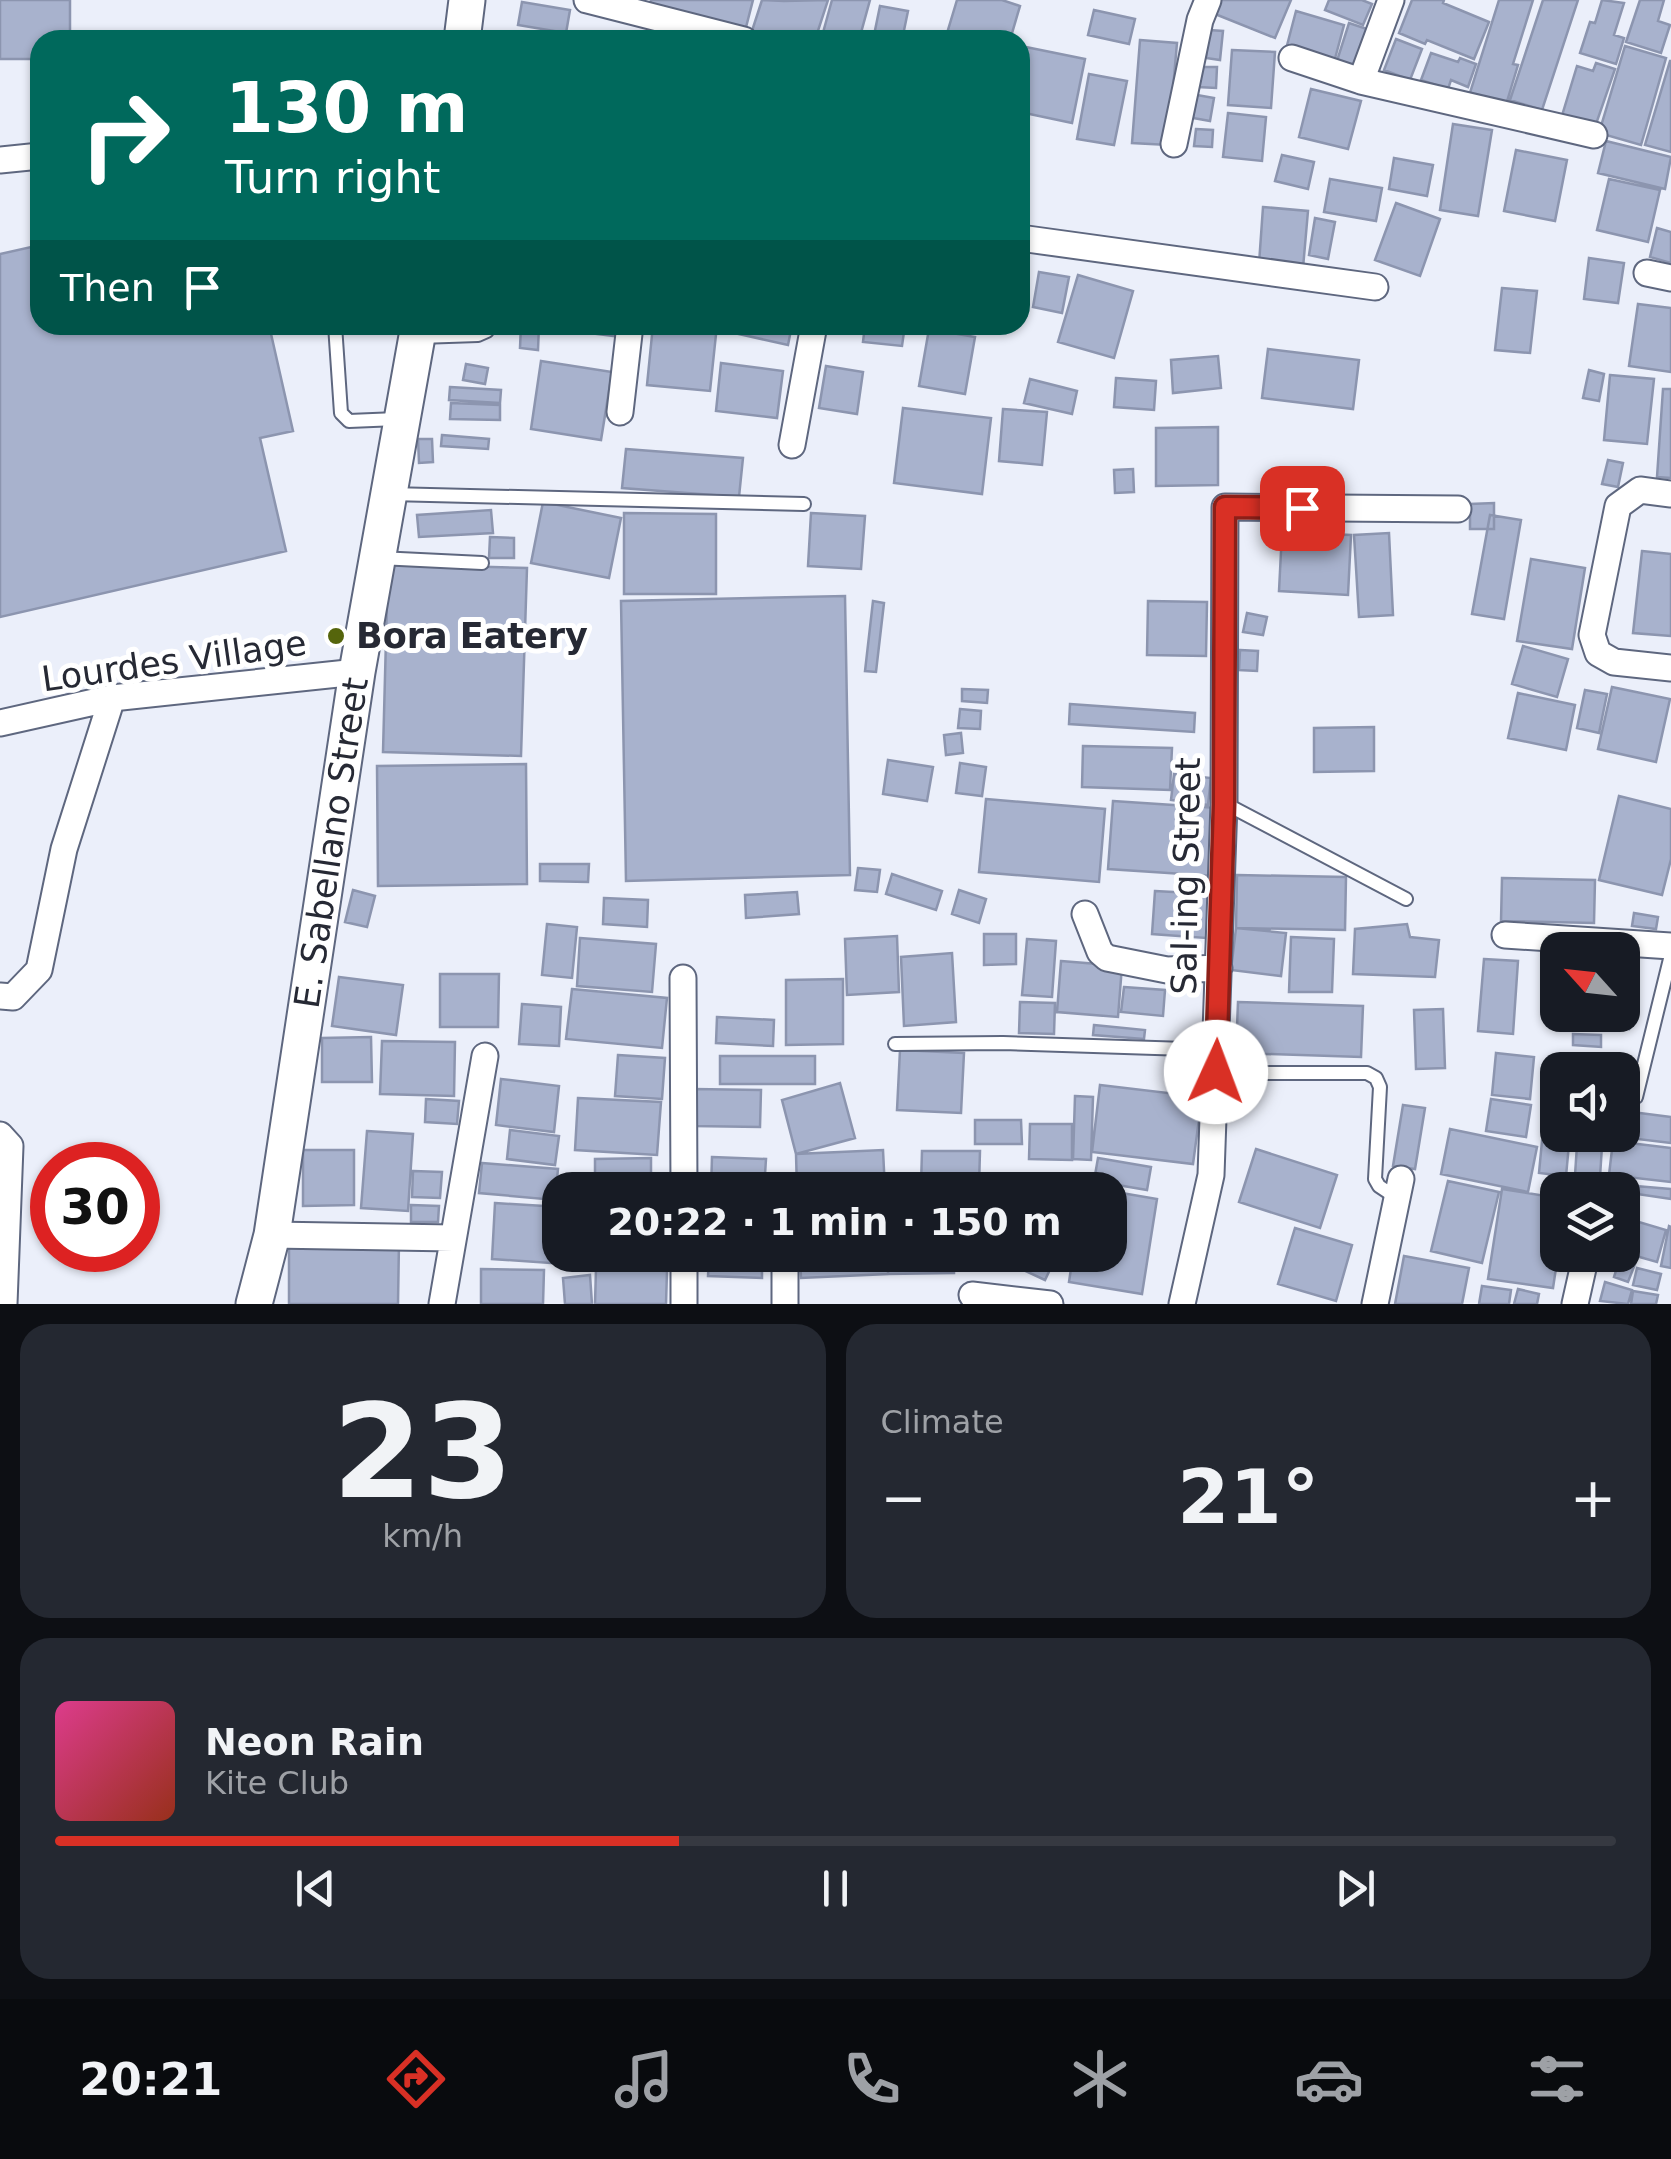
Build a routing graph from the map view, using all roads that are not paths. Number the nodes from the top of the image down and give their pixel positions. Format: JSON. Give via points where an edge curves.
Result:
{"nodes":[{"id":1,"x":468,"y":0,"type":"edge"},
{"id":2,"x":587,"y":0,"type":"edge"},
{"id":3,"x":1208,"y":0,"type":"edge"},
{"id":4,"x":1391,"y":0,"type":"edge"},
{"id":5,"x":464,"y":30,"type":"edge"},
{"id":6,"x":705,"y":30,"type":"edge"},
{"id":7,"x":1292,"y":58,"type":"dead end"},
{"id":8,"x":1361,"y":81,"type":"junction"},
{"id":9,"x":1594,"y":135,"type":"dead end"},
{"id":10,"x":1174,"y":144,"type":"dead end"},
{"id":11,"x":30,"y":157,"type":"edge"},
{"id":12,"x":0,"y":160,"type":"edge"},
{"id":13,"x":1030,"y":239,"type":"edge"},
{"id":14,"x":1376,"y":287,"type":"dead end"},
{"id":15,"x":336,"y":335,"type":"edge"},
{"id":16,"x":417,"y":335,"type":"edge"},
{"id":17,"x":629,"y":335,"type":"edge"},
{"id":18,"x":812,"y":335,"type":"edge"},
{"id":19,"x":620,"y":412,"type":"dead end"},
{"id":20,"x":401,"y":418,"type":"junction"},
{"id":21,"x":792,"y":445,"type":"dead end"},
{"id":22,"x":388,"y":494,"type":"junction"},
{"id":23,"x":1671,"y":494,"type":"edge"},
{"id":24,"x":804,"y":504,"type":"dead end"},
{"id":25,"x":1458,"y":509,"type":"dead end"},
{"id":26,"x":377,"y":558,"type":"junction"},
{"id":27,"x":482,"y":563,"type":"dead end"},
{"id":28,"x":1671,"y":668,"type":"edge"},
{"id":29,"x":357,"y":672,"type":"junction"},
{"id":30,"x":112,"y":698,"type":"junction"},
{"id":31,"x":0,"y":722,"type":"edge"},
{"id":32,"x":1224,"y":804,"type":"junction"},
{"id":33,"x":1406,"y":899,"type":"dead end"},
{"id":34,"x":1085,"y":914,"type":"dead end"},
{"id":35,"x":1505,"y":934,"type":"dead end"},
{"id":36,"x":1671,"y":946,"type":"edge"},
{"id":37,"x":1671,"y":955,"type":"edge"},
{"id":38,"x":1219,"y":968,"type":"junction"},
{"id":39,"x":683,"y":978,"type":"dead end"},
{"id":40,"x":0,"y":996,"type":"edge"},
{"id":41,"x":895,"y":1044,"type":"dead end"},
{"id":42,"x":485,"y":1056,"type":"dead end"},
{"id":43,"x":1216,"y":1061,"type":"junction"},
{"id":44,"x":1640,"y":1081,"type":"edge"},
{"id":45,"x":0,"y":1135,"type":"edge"},
{"id":46,"x":684,"y":1172,"type":"edge"},
{"id":47,"x":1400,"y":1189,"type":"joint"},
{"id":48,"x":272,"y":1235,"type":"junction"},
{"id":49,"x":454,"y":1238,"type":"junction"},
{"id":50,"x":684,"y":1272,"type":"edge"},
{"id":51,"x":784,"y":1272,"type":"edge"},
{"id":52,"x":1583,"y":1272,"type":"edge"},
{"id":53,"x":972,"y":1295,"type":"dead end"},
{"id":54,"x":4,"y":1304,"type":"edge"},
{"id":55,"x":254,"y":1304,"type":"edge"},
{"id":56,"x":442,"y":1304,"type":"edge"},
{"id":57,"x":684,"y":1304,"type":"edge"},
{"id":58,"x":786,"y":1304,"type":"edge"},
{"id":59,"x":1050,"y":1304,"type":"edge"},
{"id":60,"x":1182,"y":1304,"type":"edge"},
{"id":61,"x":1375,"y":1304,"type":"edge"},
{"id":62,"x":1576,"y":1304,"type":"edge"}],
"edges":[{"from":1,"to":5,"type":"street"},
{"from":2,"to":6,"type":"street"},
{"from":3,"to":10,"type":"street"},
{"from":4,"to":8,"type":"street"},
{"from":7,"to":8,"type":"street"},
{"from":8,"to":9,"type":"street"},
{"from":11,"to":12,"type":"street"},
{"from":13,"to":14,"type":"street"},
{"from":15,"to":20,"type":"lane","via":[[341,413],[349,421]]},
{"from":16,"to":20,"type":"street","name":"E. Sabellano Street"},
{"from":17,"to":19,"type":"street"},
{"from":18,"to":21,"type":"street"},
{"from":20,"to":22,"type":"street","name":"E. Sabellano Street"},
{"from":22,"to":24,"type":"lane"},
{"from":22,"to":26,"type":"street","name":"E. Sabellano Street"},
{"from":23,"to":28,"type":"street","via":[[1640,490],[1618,506],[1592,635],[1598,653],[1614,662]]},
{"from":25,"to":32,"type":"street","name":"Sal-ing Street","via":[[1225,507]]},
{"from":26,"to":27,"type":"lane"},
{"from":26,"to":29,"type":"street","name":"E. Sabellano Street"},
{"from":29,"to":30,"type":"street","name":"Lourdes Village"},
{"from":29,"to":48,"type":"street","name":"E. Sabellano Street"},
{"from":30,"to":31,"type":"street","name":"Lourdes Village"},
{"from":30,"to":40,"type":"street","via":[[64,848],[39,970],[13,997]]},
{"from":32,"to":33,"type":"lane"},
{"from":32,"to":38,"type":"street","name":"Sal-ing Street"},
{"from":34,"to":38,"type":"street","via":[[1107,958],[1167,970]]},
{"from":35,"to":36,"type":"street"},
{"from":37,"to":44,"type":"lane"},
{"from":38,"to":43,"type":"street","name":"Sal-ing Street"},
{"from":39,"to":46,"type":"street"},
{"from":41,"to":43,"type":"lane","via":[[1002,1043]]},
{"from":42,"to":49,"type":"street"},
{"from":43,"to":47,"type":"lane","via":[[1376,1078],[1375,1179],[1378,1186]]},
{"from":43,"to":60,"type":"street","name":"Sal-ing Street","via":[[1210,1175]]},
{"from":45,"to":54,"type":"street","via":[[10,1146]]},
{"from":47,"to":61,"type":"street"},
{"from":48,"to":49,"type":"street"},
{"from":48,"to":55,"type":"street","name":"E. Sabellano Street"},
{"from":49,"to":56,"type":"street"},
{"from":50,"to":57,"type":"street"},
{"from":51,"to":58,"type":"street"},
{"from":52,"to":62,"type":"street"},
{"from":53,"to":59,"type":"street"}]}
